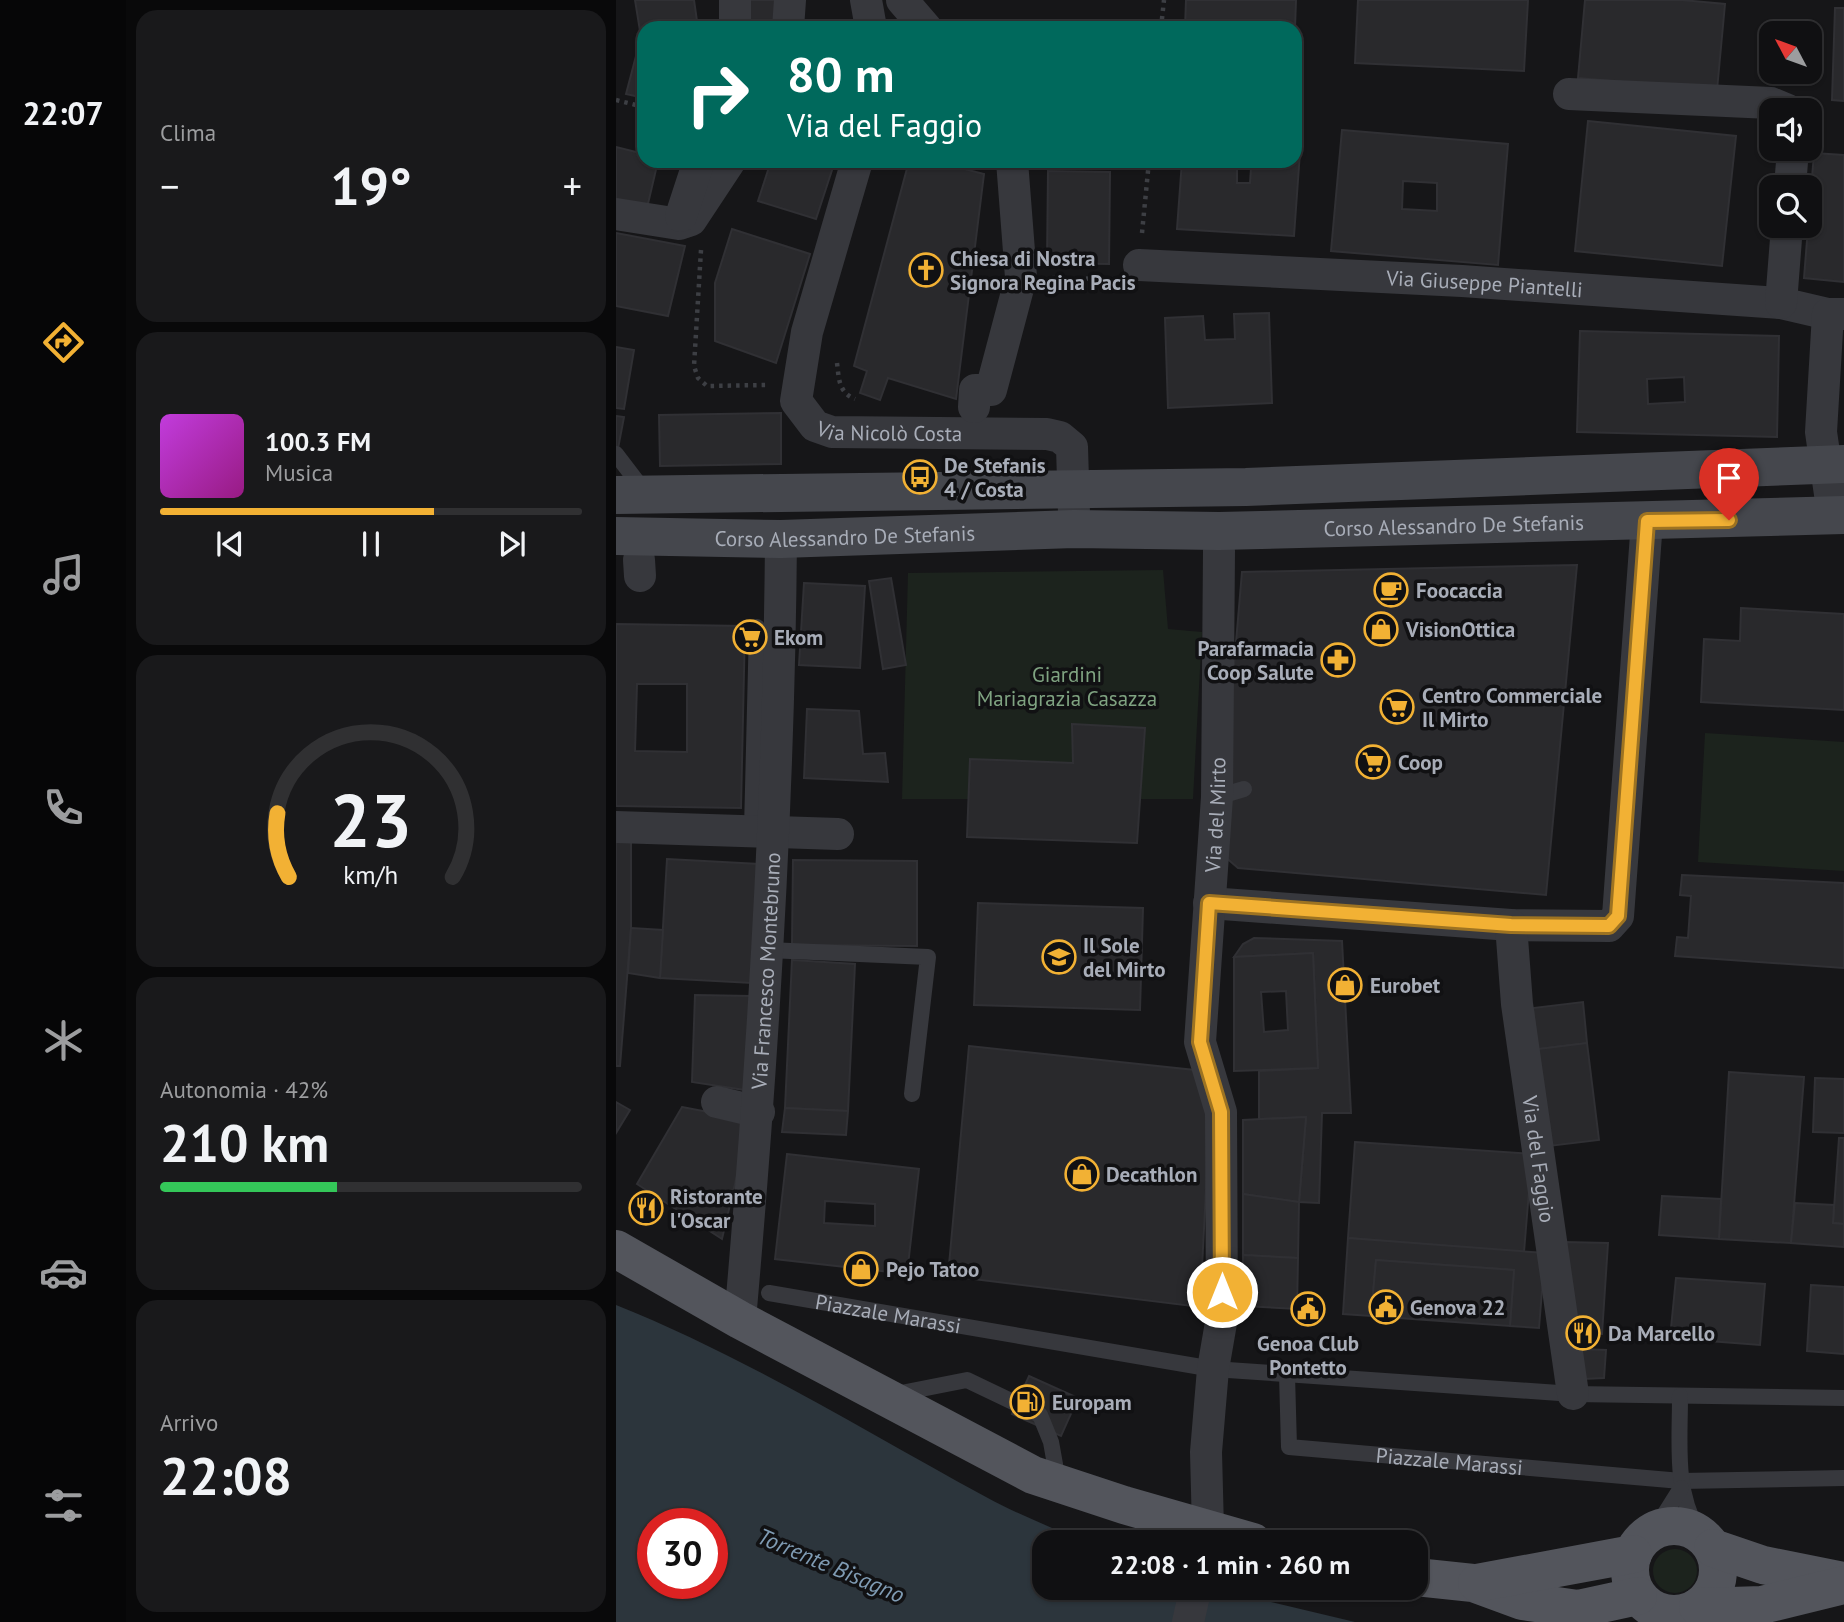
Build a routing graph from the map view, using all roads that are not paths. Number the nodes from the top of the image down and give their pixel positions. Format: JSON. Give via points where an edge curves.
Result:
{"nodes":[{"id":1,"x":735,"y":0,"type":"edge"},
{"id":2,"x":790,"y":0,"type":"edge"},
{"id":3,"x":866,"y":0,"type":"edge"},
{"id":4,"x":902,"y":0,"type":"edge"},
{"id":5,"x":735,"y":21,"type":"edge"},
{"id":6,"x":788,"y":21,"type":"edge"},
{"id":7,"x":870,"y":21,"type":"edge"},
{"id":8,"x":920,"y":21,"type":"edge"},
{"id":9,"x":1569,"y":93,"type":"dead end"},
{"id":10,"x":1759,"y":102,"type":"edge"},
{"id":11,"x":697,"y":168,"type":"edge"},
{"id":12,"x":725,"y":168,"type":"edge"},
{"id":13,"x":855,"y":168,"type":"edge"},
{"id":14,"x":1013,"y":168,"type":"edge"},
{"id":15,"x":616,"y":214,"type":"edge"},
{"id":16,"x":685,"y":222,"type":"junction"},
{"id":17,"x":1786,"y":238,"type":"edge"},
{"id":18,"x":1139,"y":265,"type":"road end"},
{"id":19,"x":1781,"y":303,"type":"junction"},
{"id":20,"x":1836,"y":314,"type":"edge"},
{"id":21,"x":974,"y":407,"type":"dead end"},
{"id":22,"x":616,"y":454,"type":"edge"},
{"id":23,"x":1835,"y":464,"type":"edge"},
{"id":24,"x":1074,"y":489,"type":"junction"},
{"id":25,"x":632,"y":496,"type":"edge"},
{"id":26,"x":1838,"y":515,"type":"edge"},
{"id":27,"x":1647,"y":521,"type":"junction"},
{"id":28,"x":1074,"y":529,"type":"junction"},
{"id":29,"x":781,"y":539,"type":"junction"},
{"id":30,"x":1219,"y":551,"type":"dead end"},
{"id":31,"x":632,"y":557,"type":"edge"},
{"id":32,"x":757,"y":627,"type":"dead end"},
{"id":33,"x":616,"y":827,"type":"edge"},
{"id":34,"x":763,"y":830,"type":"junction"},
{"id":35,"x":838,"y":834,"type":"dead end"},
{"id":36,"x":1209,"y":903,"type":"junction"},
{"id":37,"x":1511,"y":925,"type":"junction"},
{"id":38,"x":768,"y":950,"type":"junction"},
{"id":39,"x":912,"y":1094,"type":"dead end"},
{"id":40,"x":717,"y":1102,"type":"dead end"},
{"id":41,"x":759,"y":1112,"type":"junction"},
{"id":42,"x":616,"y":1249,"type":"edge"},
{"id":43,"x":769,"y":1293,"type":"dead end"},
{"id":44,"x":740,"y":1320,"type":"junction"},
{"id":45,"x":1213,"y":1370,"type":"junction"},
{"id":46,"x":1287,"y":1375,"type":"junction"},
{"id":47,"x":1573,"y":1394,"type":"junction"},
{"id":48,"x":885,"y":1396,"type":"junction"},
{"id":49,"x":1680,"y":1396,"type":"junction"},
{"id":50,"x":1844,"y":1398,"type":"edge"},
{"id":51,"x":1844,"y":1478,"type":"edge"},
{"id":52,"x":1059,"y":1484,"type":"junction"},
{"id":53,"x":1681,"y":1484,"type":"junction"},
{"id":54,"x":1190,"y":1530,"type":"edge"},
{"id":55,"x":1207,"y":1530,"type":"edge"},
{"id":56,"x":1706,"y":1541,"type":"junction"},
{"id":57,"x":1644,"y":1542,"type":"junction"},
{"id":58,"x":1428,"y":1578,"type":"edge"},
{"id":59,"x":1473,"y":1583,"type":"junction"},
{"id":60,"x":1844,"y":1583,"type":"edge"},
{"id":61,"x":1639,"y":1596,"type":"junction"},
{"id":62,"x":1193,"y":1600,"type":"edge"},
{"id":63,"x":1698,"y":1607,"type":"junction"},
{"id":64,"x":1188,"y":1622,"type":"edge"}],
"edges":[{"from":1,"to":5,"type":"street"},
{"from":2,"to":6,"type":"street"},
{"from":3,"to":7,"type":"street"},
{"from":4,"to":8,"type":"street"},
{"from":9,"to":10,"type":"street"},
{"from":11,"to":16,"type":"street"},
{"from":12,"to":16,"type":"street"},
{"from":13,"to":24,"type":"street","name":"Via Nicolò Costa","via":[[807,332],[796,401],[815,426],[832,432],[1060,437],[1072,447]]},
{"from":14,"to":21,"type":"street","via":[[1021,277],[991,390],[975,390]]},
{"from":15,"to":16,"type":"street"},
{"from":17,"to":19,"type":"street"},
{"from":18,"to":19,"type":"street","name":"Via Giuseppe Piantelli"},
{"from":19,"to":20,"type":"street","name":"Via Giuseppe Piantelli"},
{"from":20,"to":23,"type":"street","name":"Via Giuseppe Piantelli","via":[[1821,432]]},
{"from":22,"to":25,"type":"lane"},
{"from":23,"to":24,"type":"main road","name":"Corso Alessandro De Stefanis","via":[[1246,487]]},
{"from":23,"to":26,"type":"street","name":"Corso Alessandro De Stefanis"},
{"from":24,"to":25,"type":"main road","name":"Corso Alessandro De Stefanis"},
{"from":24,"to":28,"type":"street"},
{"from":26,"to":27,"type":"main road","name":"Corso Alessandro De Stefanis"},
{"from":27,"to":28,"type":"main road","name":"Corso Alessandro De Stefanis","via":[[1219,531]]},
{"from":27,"to":37,"type":"street","via":[[1618,916],[1609,926]]},
{"from":28,"to":29,"type":"main road","name":"Corso Alessandro De Stefanis"},
{"from":29,"to":31,"type":"main road","name":"Corso Alessandro De Stefanis"},
{"from":29,"to":34,"type":"street","name":"Via Francesco Montebruno","via":[[779,730]]},
{"from":30,"to":36,"type":"street","name":"Via del Mirto","via":[[1218,788]]},
{"from":32,"to":34,"type":"lane"},
{"from":33,"to":34,"type":"street","name":"Via Francesco Montebruno"},
{"from":34,"to":35,"type":"street","name":"Via Francesco Montebruno"},
{"from":34,"to":38,"type":"street","name":"Via Francesco Montebruno"},
{"from":36,"to":37,"type":"street"},
{"from":36,"to":45,"type":"street","name":"Via del Mirto","via":[[1200,1042],[1221,1112],[1222,1317]]},
{"from":37,"to":47,"type":"street","name":"Via del Faggio","via":[[1517,1004]]},
{"from":38,"to":39,"type":"lane","via":[[928,957]]},
{"from":38,"to":41,"type":"street","name":"Via Francesco Montebruno"},
{"from":40,"to":41,"type":"street","name":"Via Francesco Montebruno"},
{"from":41,"to":44,"type":"street","name":"Via Francesco Montebruno"},
{"from":42,"to":44,"type":"main road"},
{"from":43,"to":45,"type":"lane","name":"Piazzale Marassi"},
{"from":44,"to":48,"type":"main road"},
{"from":45,"to":46,"type":"lane","name":"Piazzale Marassi"},
{"from":45,"to":55,"type":"street","via":[[1206,1452]]},
{"from":46,"to":47,"type":"lane","name":"Piazzale Marassi"},
{"from":46,"to":53,"type":"lane","name":"Piazzale Marassi","via":[[1289,1447]]},
{"from":47,"to":49,"type":"lane","name":"Piazzale Marassi"},
{"from":48,"to":52,"type":"main road","via":[[1033,1475]]},
{"from":48,"to":52,"type":"lane","via":[[967,1380],[1040,1415]]},
{"from":49,"to":50,"type":"lane","name":"Piazzale Marassi"},
{"from":49,"to":53,"type":"lane"},
{"from":51,"to":53,"type":"lane","name":"Piazzale Marassi"},
{"from":52,"to":54,"type":"main road"},
{"from":53,"to":56,"type":"lane","via":[[1686,1510]]},
{"from":53,"to":57,"type":"lane"},
{"from":56,"to":57,"type":"main road","via":[[1674,1526]]},
{"from":56,"to":60,"type":"main road","via":[[1763,1565]]},
{"from":56,"to":63,"type":"main road","via":[[1717,1561],[1716,1584]]},
{"from":57,"to":59,"type":"main road"},
{"from":57,"to":61,"type":"main road","via":[[1631,1580]]},
{"from":58,"to":59,"type":"main road"},
{"from":59,"to":61,"type":"main road","via":[[1522,1601],[1578,1609]]},
{"from":60,"to":63,"type":"main road","via":[[1762,1605]]},
{"from":61,"to":63,"type":"main road","via":[[1663,1613],[1687,1613]]},
{"from":62,"to":64,"type":"street"}]}
